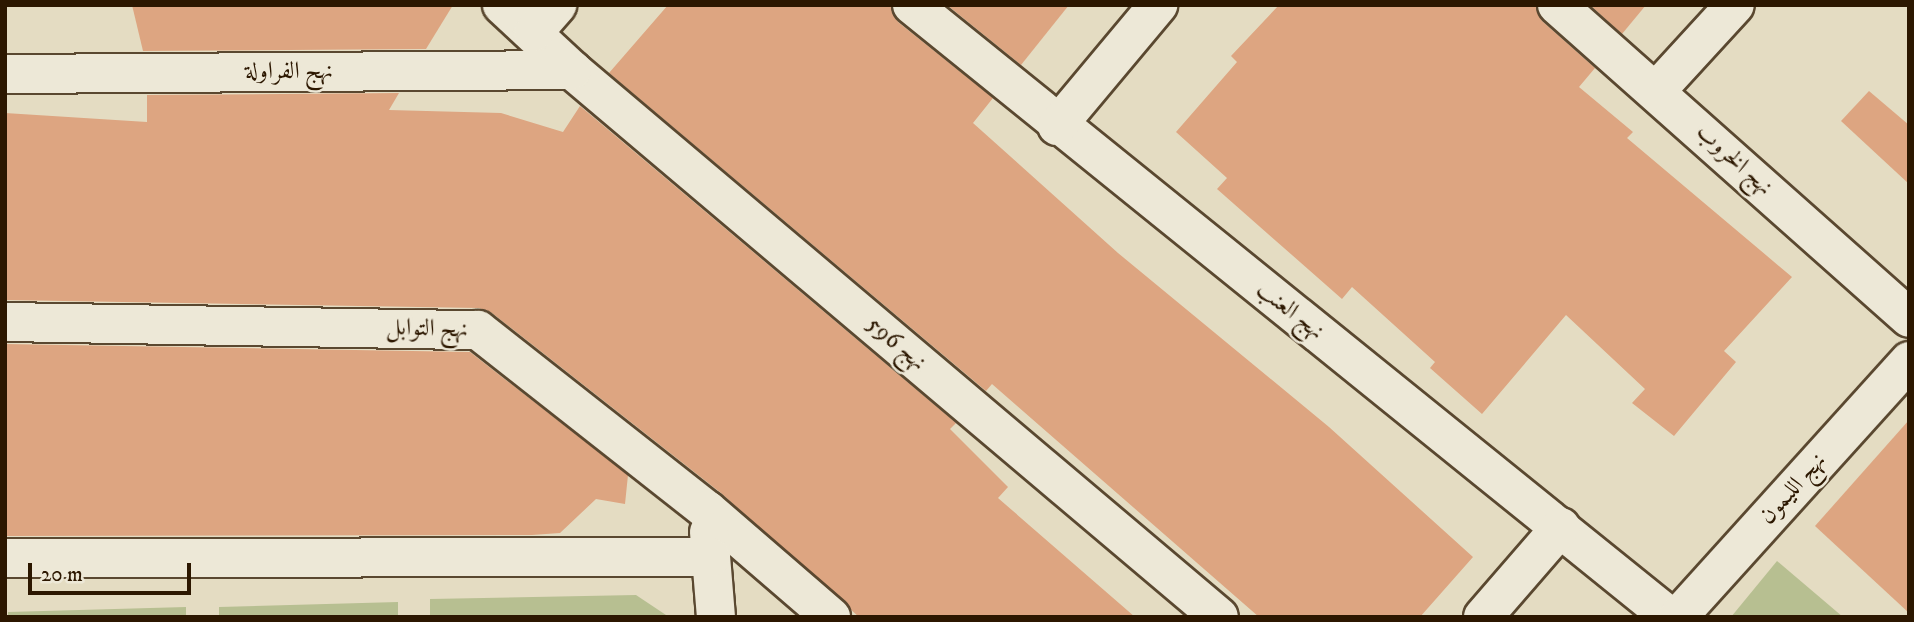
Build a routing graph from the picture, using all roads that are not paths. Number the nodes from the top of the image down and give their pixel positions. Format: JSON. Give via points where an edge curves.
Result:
{"nodes":[{"id":1,"x":502,"y":5,"type":"edge"},
{"id":2,"x":912,"y":5,"type":"edge"},
{"id":3,"x":1158,"y":5,"type":"edge"},
{"id":4,"x":1557,"y":5,"type":"edge"},
{"id":5,"x":1735,"y":5,"type":"edge"},
{"id":6,"x":545,"y":19,"type":"edge"},
{"id":7,"x":572,"y":70,"type":"junction"},
{"id":8,"x":5,"y":74,"type":"edge"},
{"id":9,"x":1657,"y":90,"type":"junction"},
{"id":10,"x":1057,"y":126,"type":"junction"},
{"id":11,"x":1909,"y":317,"type":"edge"},
{"id":12,"x":5,"y":322,"type":"edge"},
{"id":13,"x":1909,"y":361,"type":"edge"},
{"id":14,"x":706,"y":510,"type":"junction"},
{"id":15,"x":1562,"y":527,"type":"junction"},
{"id":16,"x":711,"y":557,"type":"junction"},
{"id":17,"x":5,"y":558,"type":"edge"},
{"id":18,"x":716,"y":617,"type":"edge"},
{"id":19,"x":831,"y":617,"type":"edge"},
{"id":20,"x":1219,"y":617,"type":"edge"},
{"id":21,"x":1483,"y":617,"type":"edge"},
{"id":22,"x":1670,"y":617,"type":"edge"},
{"id":23,"x":1678,"y":617,"type":"edge"}],
"edges":[{"from":1,"to":6,"type":"street","name":"نهج 596"},
{"from":2,"to":10,"type":"street","name":"نهج العنب"},
{"from":3,"to":10,"type":"street"},
{"from":4,"to":9,"type":"street","name":"نهج الخروب"},
{"from":5,"to":9,"type":"street"},
{"from":6,"to":7,"type":"street","name":"نهج 596"},
{"from":7,"to":8,"type":"street","name":"نهج الفراولة"},
{"from":7,"to":20,"type":"street","name":"نهج 596"},
{"from":9,"to":11,"type":"street","name":"نهج الخروب"},
{"from":10,"to":15,"type":"street","name":"نهج العنب"},
{"from":12,"to":14,"type":"street","name":"نهج التوابل","via":[[478,330]]},
{"from":13,"to":23,"type":"street","name":"نهج الليمون"},
{"from":14,"to":16,"type":"street"},
{"from":14,"to":19,"type":"street","name":"نهج التوابل"},
{"from":15,"to":21,"type":"street"},
{"from":15,"to":22,"type":"street","name":"نهج العنب"},
{"from":16,"to":17,"type":"street"},
{"from":16,"to":18,"type":"street"}]}
